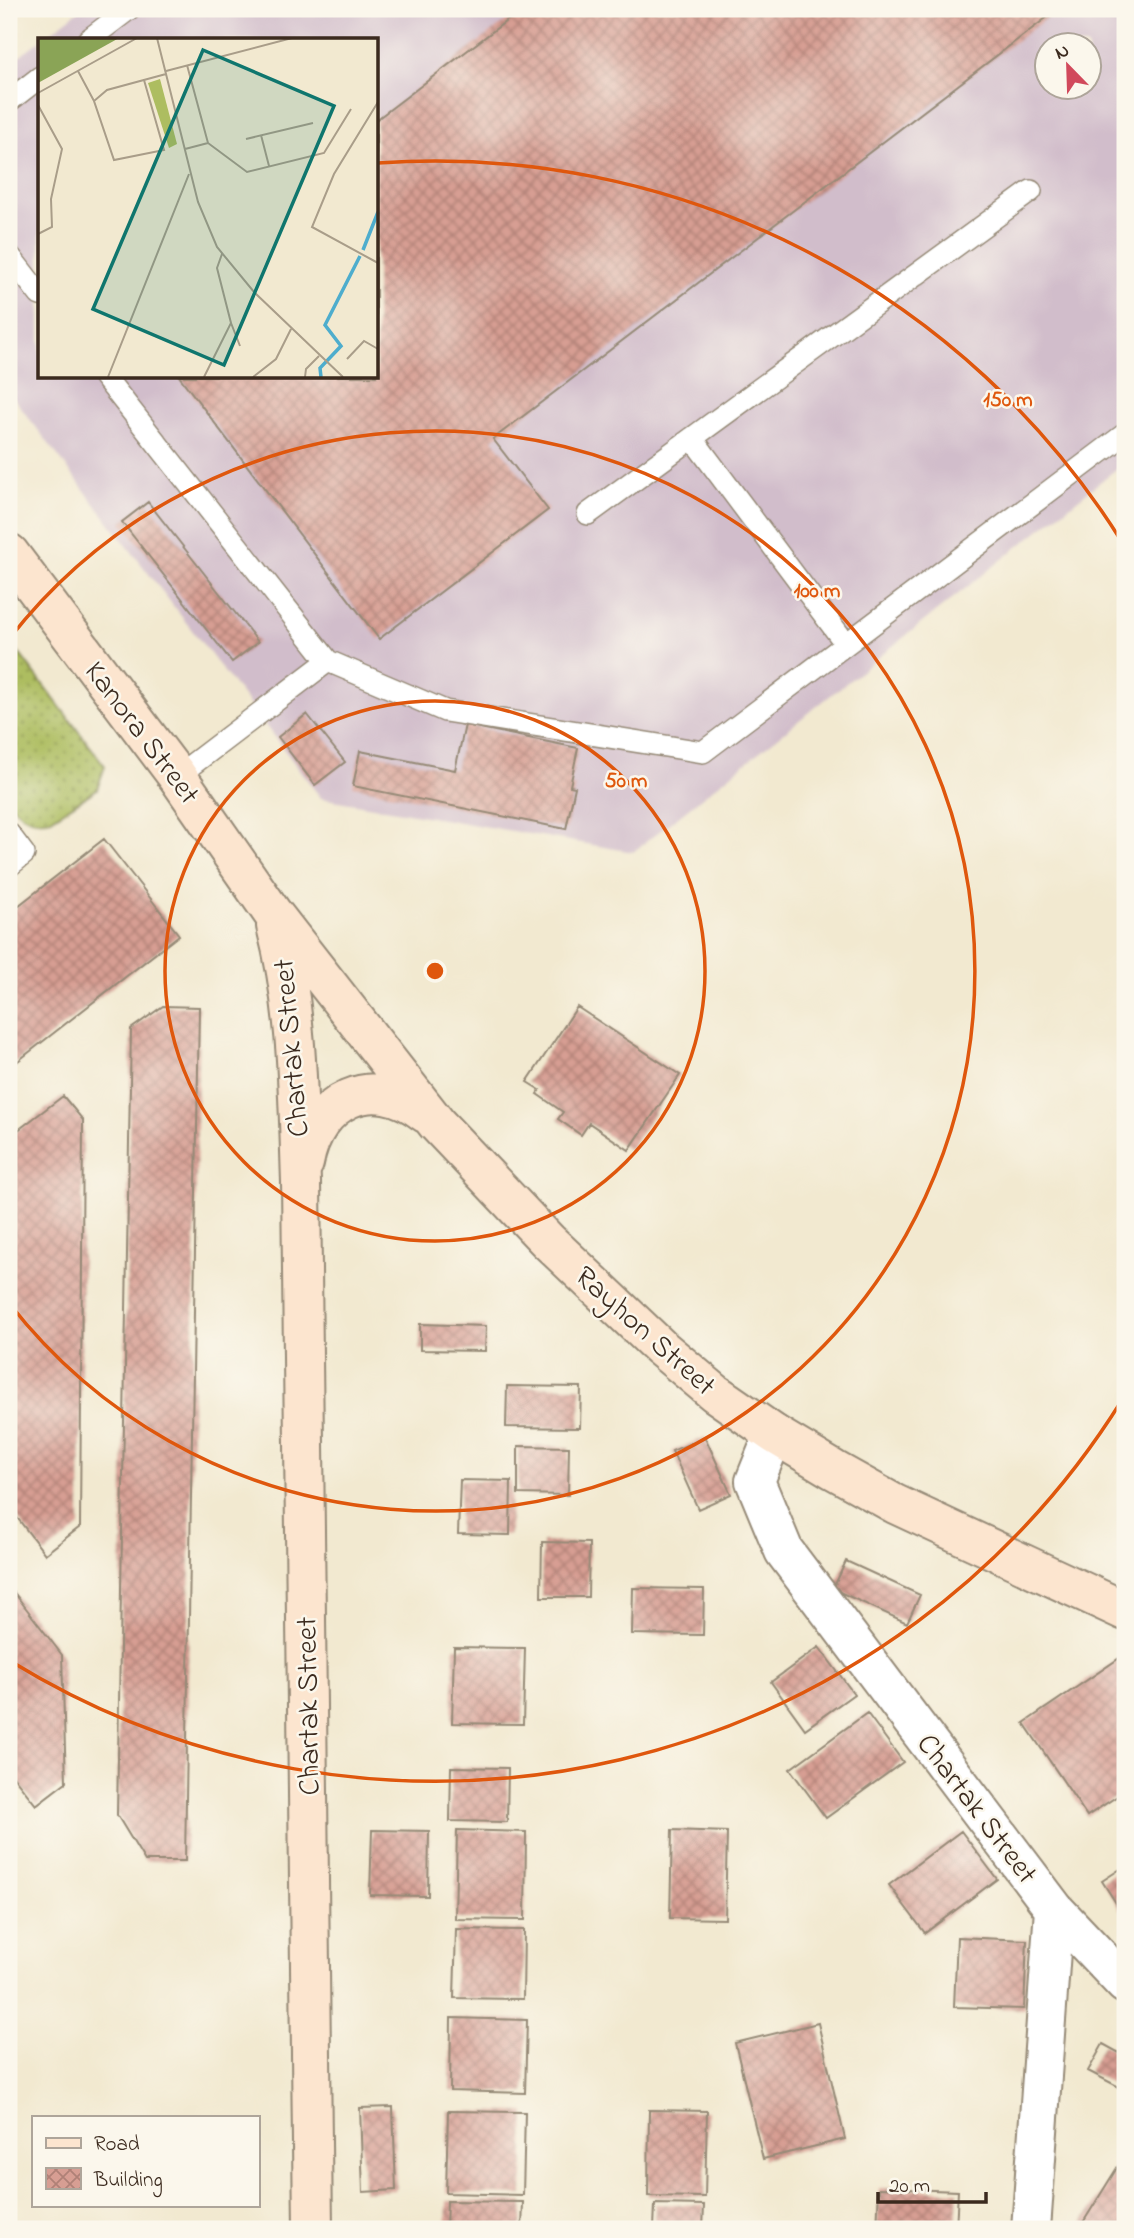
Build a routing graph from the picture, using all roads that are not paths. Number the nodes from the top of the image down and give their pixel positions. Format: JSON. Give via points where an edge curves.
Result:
{"nodes":[{"id":1,"x":129,"y":9,"type":"edge"},
{"id":2,"x":91,"y":38,"type":"edge"},
{"id":3,"x":38,"y":78,"type":"edge"},
{"id":4,"x":9,"y":101,"type":"edge"},
{"id":5,"x":1031,"y":191,"type":"dead end"},
{"id":6,"x":9,"y":254,"type":"edge"},
{"id":7,"x":38,"y":292,"type":"edge"},
{"id":8,"x":106,"y":378,"type":"edge"},
{"id":9,"x":1125,"y":435,"type":"edge"},
{"id":10,"x":692,"y":438,"type":"junction"},
{"id":11,"x":588,"y":514,"type":"dead end"},
{"id":12,"x":9,"y":553,"type":"edge"},
{"id":13,"x":846,"y":644,"type":"junction"},
{"id":14,"x":328,"y":661,"type":"junction"},
{"id":15,"x":177,"y":776,"type":"junction"},
{"id":16,"x":9,"y":834,"type":"edge"},
{"id":17,"x":9,"y":866,"type":"edge"},
{"id":18,"x":273,"y":914,"type":"junction"},
{"id":19,"x":437,"y":1124,"type":"junction"},
{"id":20,"x":301,"y":1182,"type":"junction"},
{"id":21,"x":774,"y":1434,"type":"junction"},
{"id":22,"x":1125,"y":1611,"type":"edge"},
{"id":23,"x":1054,"y":1909,"type":"junction"},
{"id":24,"x":1125,"y":1984,"type":"edge"},
{"id":25,"x":313,"y":2229,"type":"edge"},
{"id":26,"x":1031,"y":2229,"type":"edge"}],
"edges":[{"from":1,"to":2,"type":"lane"},
{"from":3,"to":4,"type":"lane"},
{"from":5,"to":10,"type":"lane"},
{"from":6,"to":7,"type":"lane"},
{"from":8,"to":14,"type":"lane"},
{"from":9,"to":13,"type":"lane"},
{"from":10,"to":11,"type":"lane"},
{"from":10,"to":13,"type":"lane"},
{"from":12,"to":15,"type":"street","name":"Kanora Street"},
{"from":13,"to":14,"type":"lane","via":[[703,752],[445,711]]},
{"from":14,"to":15,"type":"lane"},
{"from":15,"to":18,"type":"street","name":"Kanora Street"},
{"from":16,"to":17,"type":"lane","via":[[24,854]]},
{"from":18,"to":19,"type":"street","name":"Rayhon Street"},
{"from":18,"to":20,"type":"street","name":"Chartak Street","via":[[292,1002]]},
{"from":19,"to":20,"type":"street","name":"Chartak Street","via":[[394,1095],[370,1093],[348,1099],[331,1110],[315,1130]]},
{"from":19,"to":21,"type":"street","name":"Rayhon Street","via":[[548,1241],[660,1347]]},
{"from":20,"to":25,"type":"street","name":"Chartak Street"},
{"from":21,"to":22,"type":"street","name":"Rayhon Street","via":[[895,1504]]},
{"from":21,"to":23,"type":"street","name":"Chartak Street","via":[[755,1480],[785,1551]]},
{"from":23,"to":24,"type":"street"},
{"from":23,"to":26,"type":"street","name":"Chartak Street"}]}
